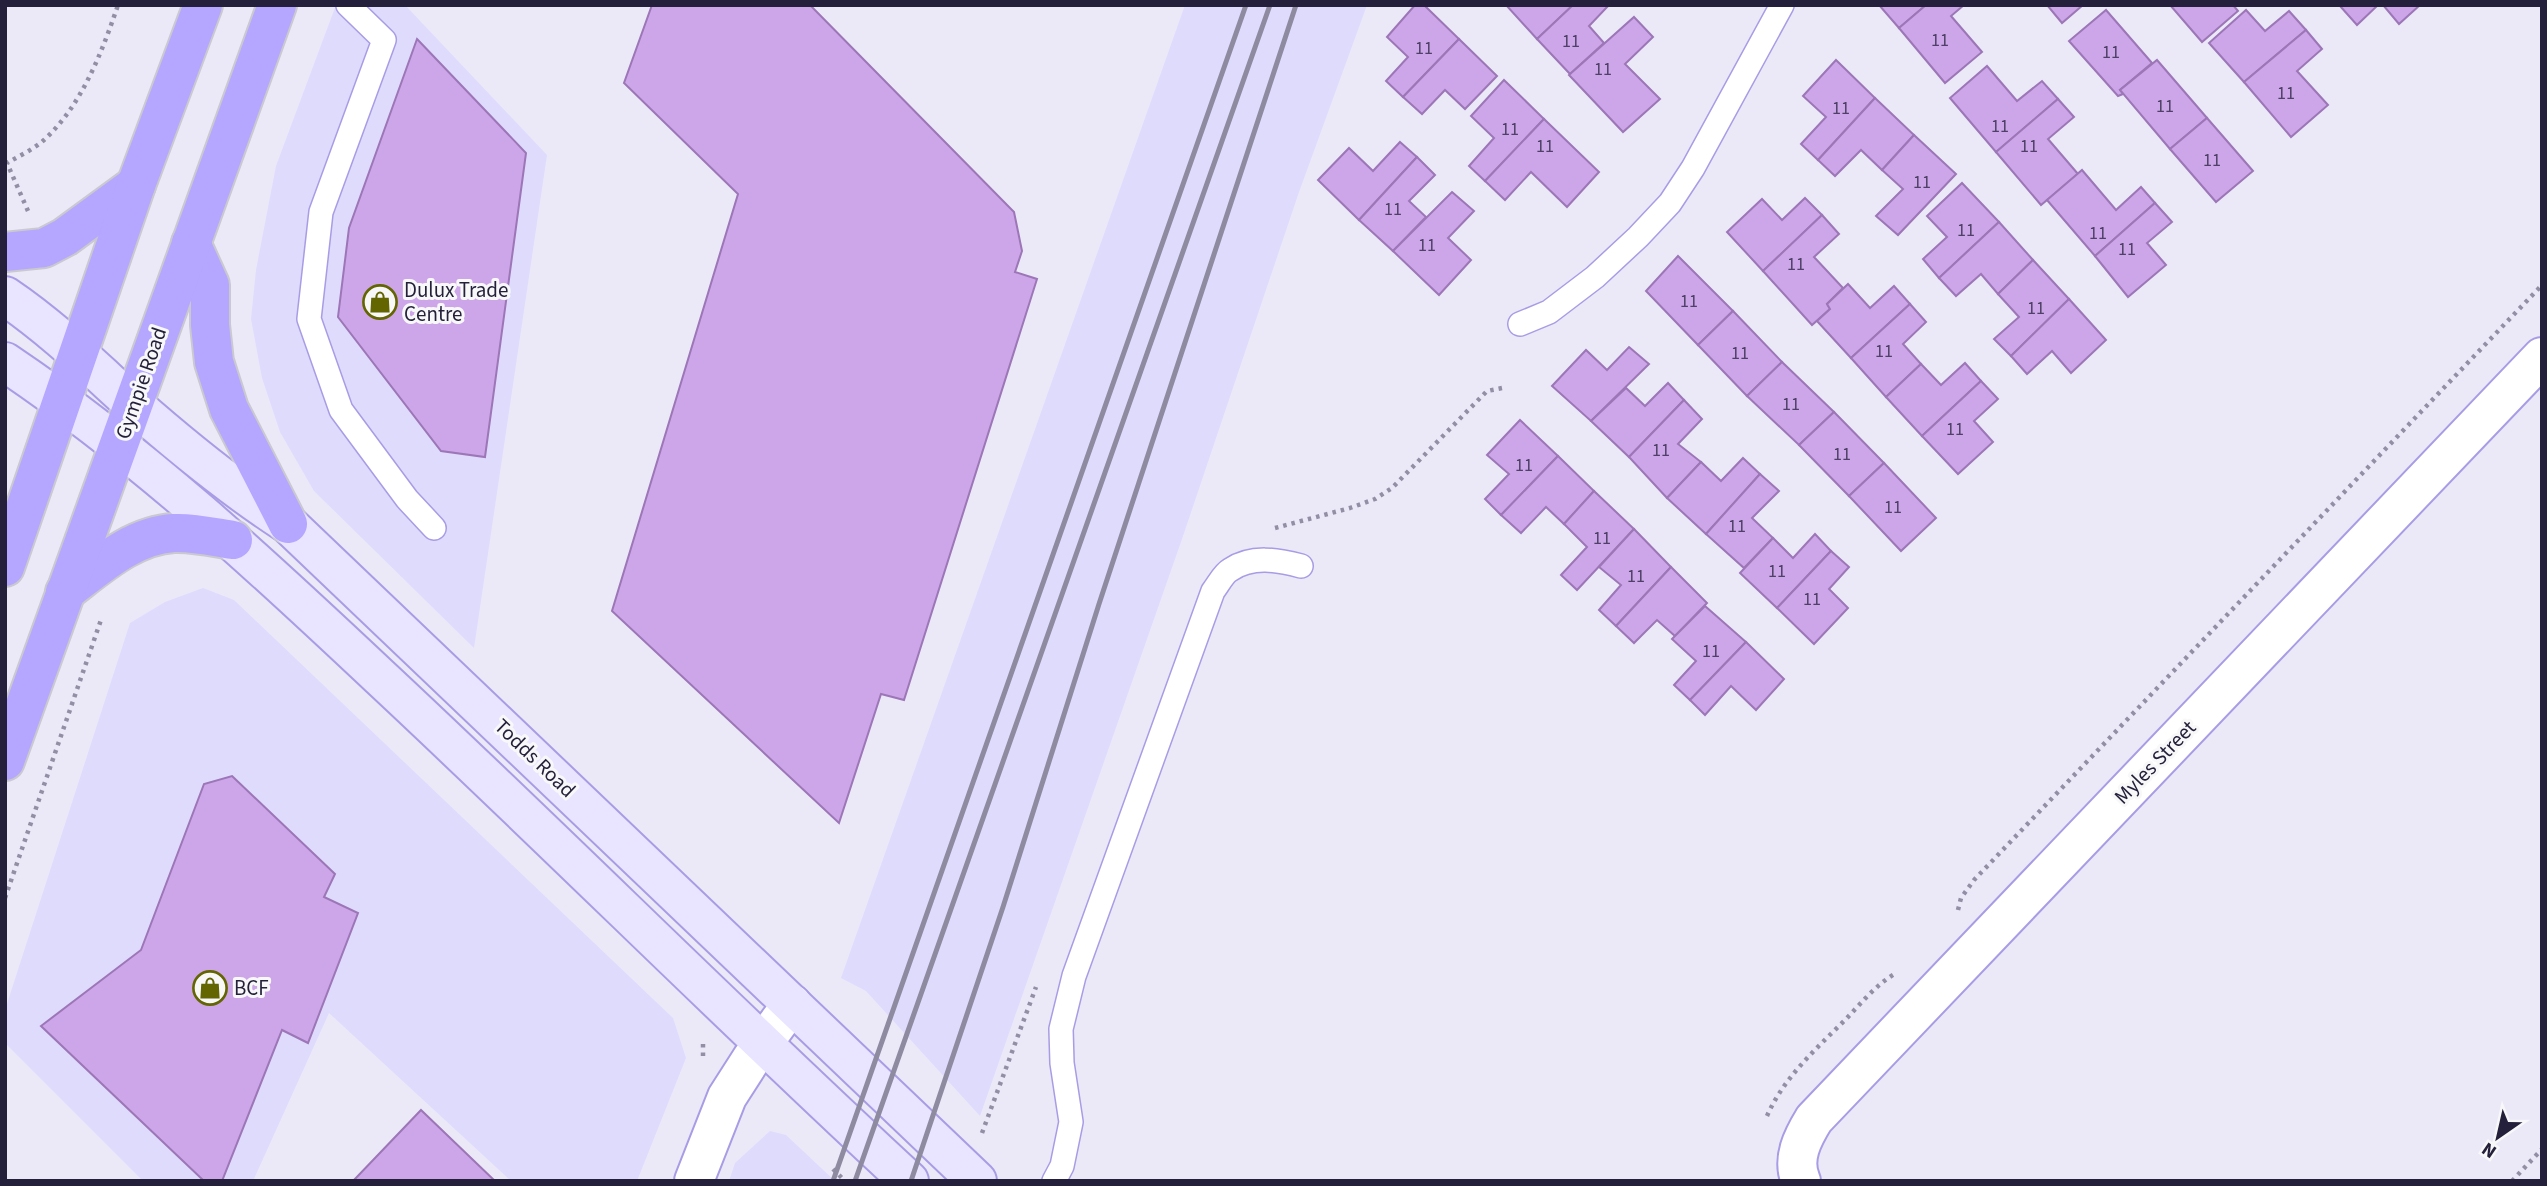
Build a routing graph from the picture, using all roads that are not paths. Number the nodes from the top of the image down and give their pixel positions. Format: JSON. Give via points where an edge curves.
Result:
{"nodes":[{"id":1,"x":203,"y":5,"type":"edge"},
{"id":2,"x":277,"y":5,"type":"edge"},
{"id":3,"x":348,"y":5,"type":"edge"},
{"id":4,"x":1782,"y":5,"type":"edge"},
{"id":5,"x":136,"y":185,"type":"junction"},
{"id":6,"x":191,"y":243,"type":"junction"},
{"id":7,"x":5,"y":252,"type":"edge"},
{"id":8,"x":5,"y":296,"type":"edge"},
{"id":9,"x":1520,"y":324,"type":"dead end"},
{"id":10,"x":78,"y":354,"type":"junction"},
{"id":11,"x":2542,"y":357,"type":"edge"},
{"id":12,"x":5,"y":362,"type":"edge"},
{"id":13,"x":62,"y":401,"type":"junction"},
{"id":14,"x":134,"y":404,"type":"junction"},
{"id":15,"x":120,"y":445,"type":"junction"},
{"id":16,"x":288,"y":524,"type":"junction"},
{"id":17,"x":435,"y":528,"type":"dead end"},
{"id":18,"x":233,"y":540,"type":"junction"},
{"id":19,"x":1301,"y":566,"type":"dead end"},
{"id":20,"x":5,"y":567,"type":"edge"},
{"id":21,"x":65,"y":592,"type":"junction"},
{"id":22,"x":5,"y":761,"type":"edge"},
{"id":23,"x":792,"y":1004,"type":"junction"},
{"id":24,"x":763,"y":1042,"type":"junction"},
{"id":25,"x":694,"y":1181,"type":"edge"},
{"id":26,"x":909,"y":1181,"type":"edge"},
{"id":27,"x":977,"y":1181,"type":"edge"},
{"id":28,"x":1054,"y":1181,"type":"edge"},
{"id":29,"x":1801,"y":1181,"type":"edge"}],
"edges":[{"from":1,"to":5,"type":"highway"},
{"from":2,"to":6,"type":"highway","name":"Gympie Road"},
{"from":3,"to":17,"type":"lane","via":[[384,40],[321,212],[309,319],[341,410],[407,499]]},
{"from":4,"to":9,"type":"lane","via":[[1670,202],[1595,276],[1549,312]]},
{"from":5,"to":7,"type":"highway","via":[[65,237],[44,247]]},
{"from":5,"to":10,"type":"highway"},
{"from":6,"to":14,"type":"highway","name":"Gympie Road"},
{"from":6,"to":16,"type":"highway","via":[[210,285],[214,362],[229,409]]},
{"from":8,"to":10,"type":"street","name":"Todds Road"},
{"from":10,"to":13,"type":"highway"},
{"from":10,"to":14,"type":"street","name":"Todds Road"},
{"from":11,"to":29,"type":"street","name":"Myles Street","via":[[1814,1119],[1797,1156]]},
{"from":12,"to":13,"type":"street"},
{"from":13,"to":15,"type":"street"},
{"from":13,"to":20,"type":"highway"},
{"from":14,"to":15,"type":"highway","name":"Gympie Road"},
{"from":14,"to":16,"type":"street","name":"Todds Road","via":[[240,493]]},
{"from":15,"to":18,"type":"street"},
{"from":15,"to":21,"type":"highway","name":"Gympie Road"},
{"from":16,"to":23,"type":"street","name":"Todds Road"},
{"from":18,"to":21,"type":"highway","via":[[173,533],[151,537],[110,558]]},
{"from":18,"to":24,"type":"street"},
{"from":19,"to":28,"type":"lane","via":[[1275,559],[1251,562],[1229,570],[1213,592],[1073,976],[1061,1029],[1071,1122],[1062,1166]]},
{"from":21,"to":22,"type":"highway","name":"Gympie Road"},
{"from":23,"to":24,"type":"street"},
{"from":23,"to":27,"type":"street","name":"Todds Road"},
{"from":24,"to":25,"type":"street","via":[[723,1106]]},
{"from":24,"to":26,"type":"street"}]}
